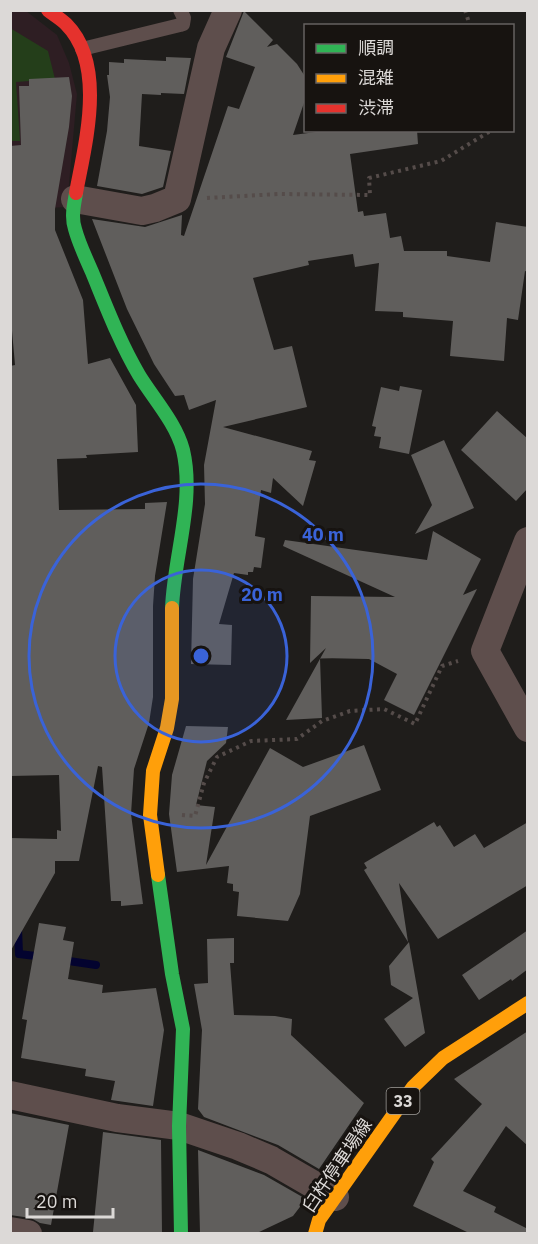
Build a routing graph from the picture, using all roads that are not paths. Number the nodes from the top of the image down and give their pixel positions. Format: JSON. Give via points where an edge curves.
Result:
{"nodes":[{"id":1,"x":48,"y":10,"type":"edge"},
{"id":2,"x":180,"y":10,"type":"edge"},
{"id":3,"x":228,"y":10,"type":"edge"},
{"id":4,"x":84,"y":54,"type":"junction"},
{"id":5,"x":75,"y":199,"type":"junction"},
{"id":6,"x":528,"y":541,"type":"edge"},
{"id":7,"x":528,"y":728,"type":"edge"},
{"id":8,"x":528,"y":1003,"type":"edge"},
{"id":9,"x":10,"y":1095,"type":"edge"},
{"id":10,"x":179,"y":1126,"type":"junction"},
{"id":11,"x":334,"y":1197,"type":"junction"},
{"id":12,"x":10,"y":1231,"type":"edge"},
{"id":13,"x":28,"y":1233,"type":"edge"},
{"id":14,"x":181,"y":1233,"type":"edge"},
{"id":15,"x":315,"y":1233,"type":"edge"}],
"edges":[{"from":1,"to":4,"type":"street","via":[[67,25]]},
{"from":2,"to":4,"type":"lane","via":[[183,24]]},
{"from":3,"to":5,"type":"street","via":[[211,48],[177,199],[142,211]]},
{"from":4,"to":5,"type":"street","via":[[91,95]]},
{"from":5,"to":10,"type":"street","via":[[74,228],[110,316],[138,373],[170,423],[182,447],[186,468],[186,501],[172,606],[172,699],[153,771],[150,815],[183,1029]]},
{"from":6,"to":7,"type":"street","via":[[484,651]]},
{"from":8,"to":11,"type":"street","name":"臼杵停車場線","number":"33","via":[[443,1058],[413,1087]]},
{"from":9,"to":10,"type":"street","via":[[117,1118]]},
{"from":10,"to":11,"type":"street","via":[[272,1160]]},
{"from":10,"to":14,"type":"street"},
{"from":11,"to":15,"type":"street","name":"臼杵停車場線","number":"33"},
{"from":12,"to":13,"type":"street"}]}
